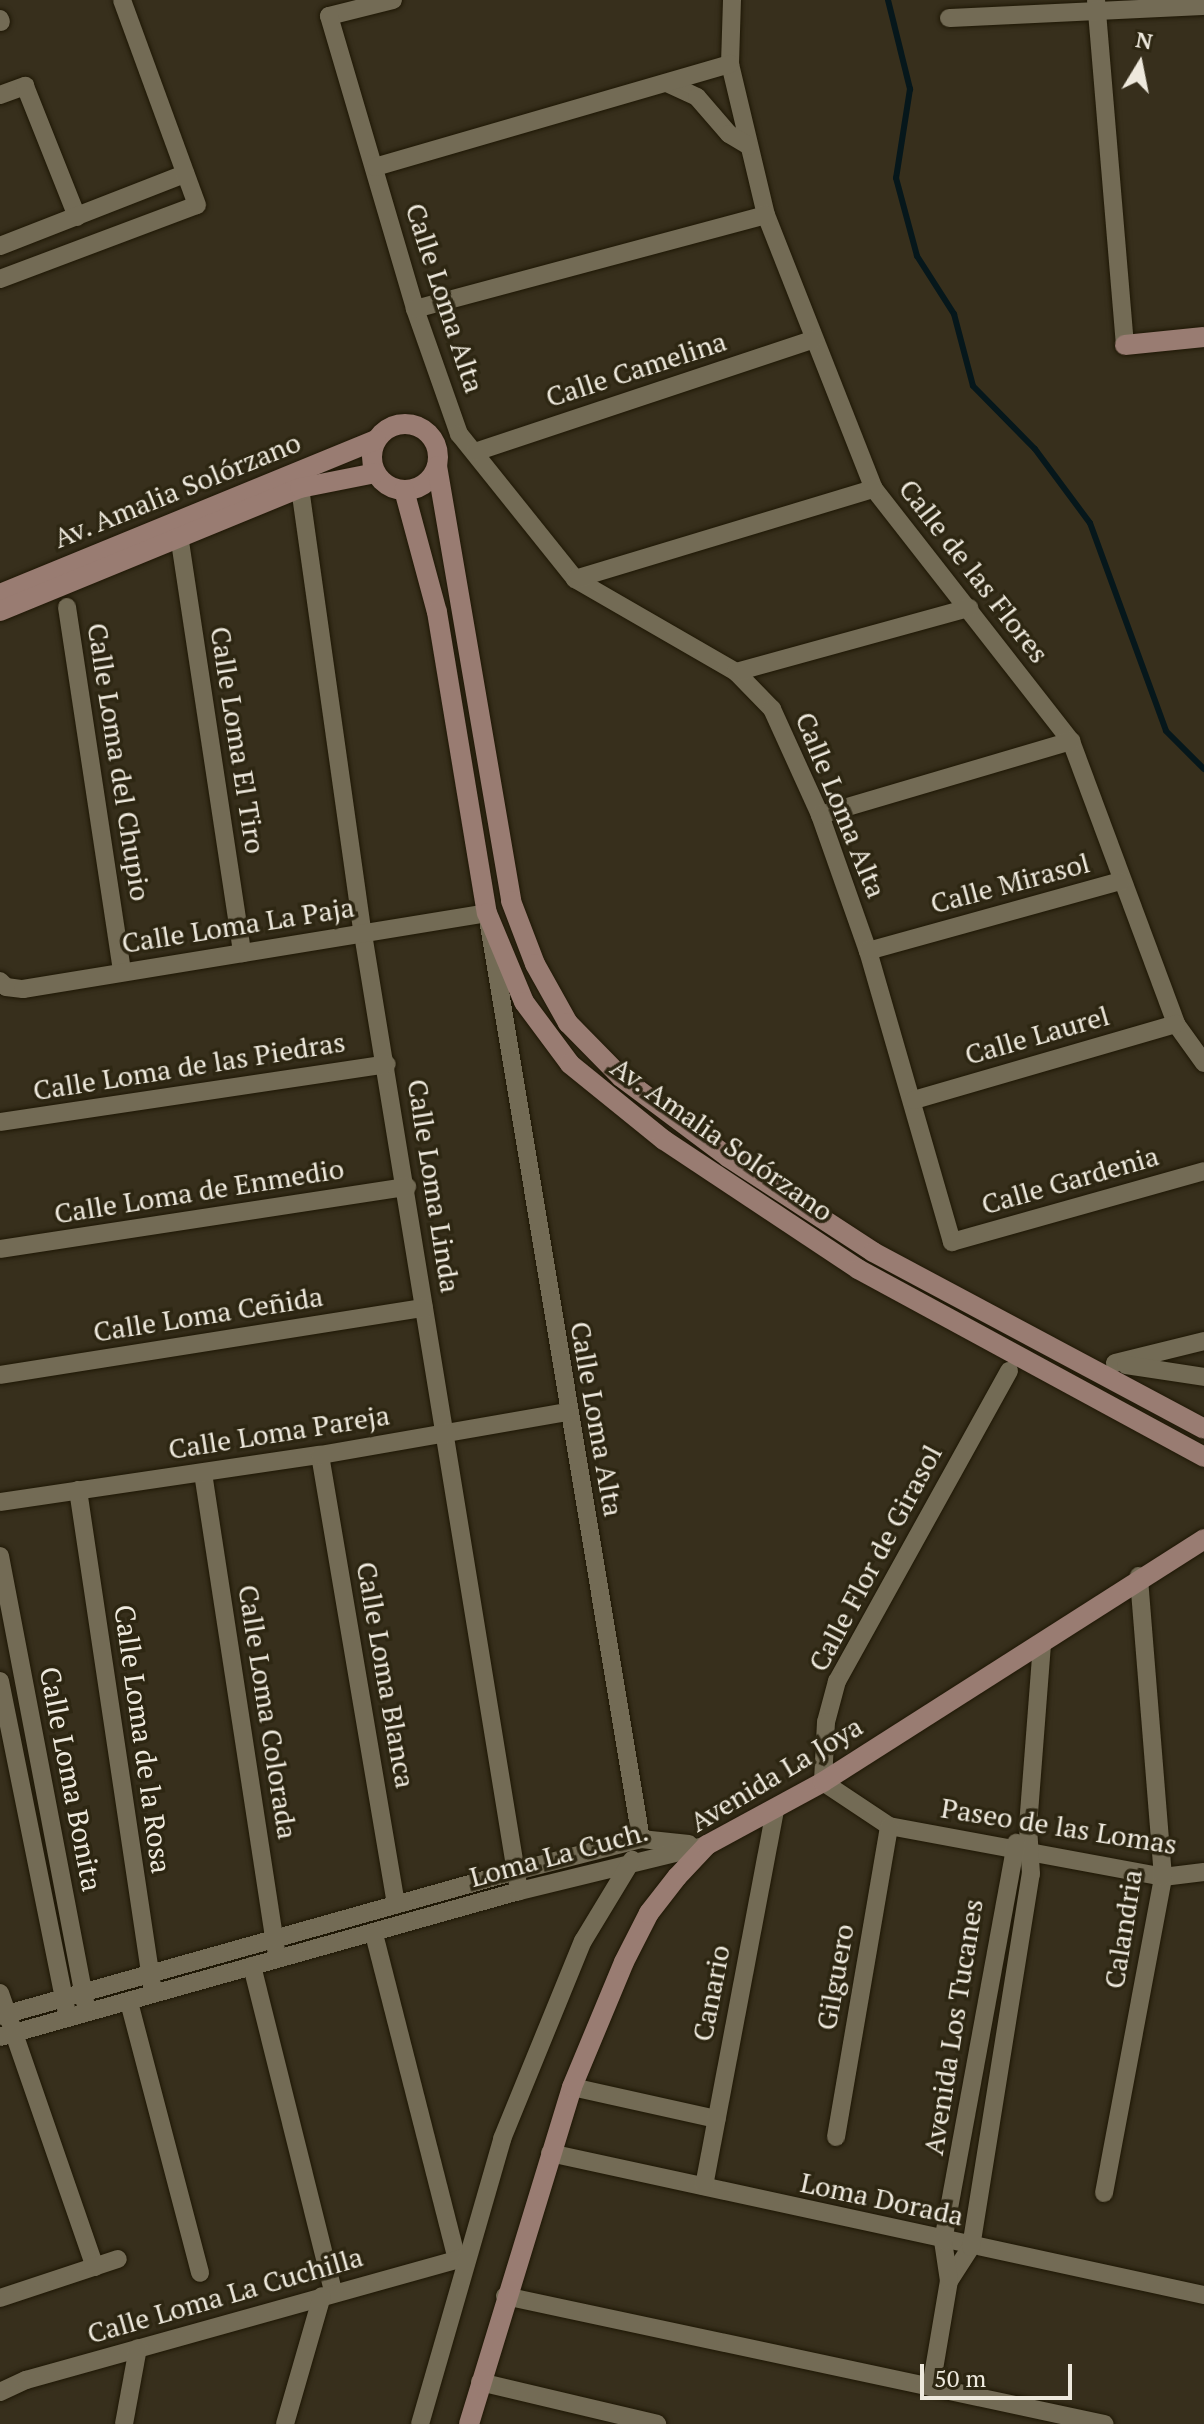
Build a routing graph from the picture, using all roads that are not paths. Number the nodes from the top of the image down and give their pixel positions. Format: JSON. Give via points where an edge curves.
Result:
{"nodes":[{"id":1,"x":122,"y":0,"type":"edge"},
{"id":2,"x":393,"y":0,"type":"edge"},
{"id":3,"x":732,"y":0,"type":"edge"},
{"id":4,"x":1097,"y":6,"type":"edge"},
{"id":5,"x":1204,"y":6,"type":"edge"},
{"id":6,"x":949,"y":18,"type":"dead end"},
{"id":7,"x":730,"y":64,"type":"junction"},
{"id":8,"x":667,"y":83,"type":"junction"},
{"id":9,"x":0,"y":95,"type":"edge"},
{"id":10,"x":749,"y":146,"type":"junction"},
{"id":11,"x":375,"y":167,"type":"junction"},
{"id":12,"x":185,"y":174,"type":"junction"},
{"id":13,"x":766,"y":215,"type":"junction"},
{"id":14,"x":77,"y":217,"type":"junction"},
{"id":15,"x":0,"y":246,"type":"edge"},
{"id":16,"x":0,"y":279,"type":"edge"},
{"id":17,"x":415,"y":309,"type":"junction"},
{"id":18,"x":1204,"y":337,"type":"edge"},
{"id":19,"x":814,"y":339,"type":"junction"},
{"id":20,"x":1125,"y":345,"type":"joint"},
{"id":21,"x":376,"y":440,"type":"junction"},
{"id":22,"x":475,"y":452,"type":"junction"},
{"id":23,"x":437,"y":466,"type":"junction"},
{"id":24,"x":376,"y":473,"type":"junction"},
{"id":25,"x":300,"y":488,"type":"junction"},
{"id":26,"x":874,"y":489,"type":"junction"},
{"id":27,"x":404,"y":490,"type":"junction"},
{"id":28,"x":179,"y":535,"type":"junction"},
{"id":29,"x":575,"y":579,"type":"junction"},
{"id":30,"x":0,"y":594,"type":"edge"},
{"id":31,"x":67,"y":607,"type":"dead end"},
{"id":32,"x":969,"y":608,"type":"junction"},
{"id":33,"x":0,"y":611,"type":"edge"},
{"id":34,"x":736,"y":672,"type":"junction"},
{"id":35,"x":1071,"y":741,"type":"junction"},
{"id":36,"x":820,"y":815,"type":"junction"},
{"id":37,"x":1120,"y":881,"type":"junction"},
{"id":38,"x":487,"y":913,"type":"junction"},
{"id":39,"x":363,"y":934,"type":"junction"},
{"id":40,"x":868,"y":951,"type":"junction"},
{"id":41,"x":242,"y":953,"type":"junction"},
{"id":42,"x":122,"y":972,"type":"junction"},
{"id":43,"x":0,"y":981,"type":"edge"},
{"id":44,"x":1176,"y":1024,"type":"junction"},
{"id":45,"x":1204,"y":1063,"type":"edge"},
{"id":46,"x":387,"y":1064,"type":"junction"},
{"id":47,"x":914,"y":1100,"type":"junction"},
{"id":48,"x":0,"y":1122,"type":"edge"},
{"id":49,"x":1204,"y":1171,"type":"edge"},
{"id":50,"x":407,"y":1187,"type":"junction"},
{"id":51,"x":952,"y":1242,"type":"joint"},
{"id":52,"x":0,"y":1249,"type":"edge"},
{"id":53,"x":424,"y":1308,"type":"junction"},
{"id":54,"x":1204,"y":1341,"type":"edge"},
{"id":55,"x":1009,"y":1371,"type":"dead end"},
{"id":56,"x":0,"y":1375,"type":"edge"},
{"id":57,"x":1204,"y":1377,"type":"edge"},
{"id":58,"x":567,"y":1412,"type":"junction"},
{"id":59,"x":1204,"y":1429,"type":"edge"},
{"id":60,"x":445,"y":1434,"type":"junction"},
{"id":61,"x":320,"y":1455,"type":"junction"},
{"id":62,"x":1204,"y":1457,"type":"edge"},
{"id":63,"x":203,"y":1473,"type":"junction"},
{"id":64,"x":78,"y":1490,"type":"junction"},
{"id":65,"x":0,"y":1502,"type":"edge"},
{"id":66,"x":1204,"y":1539,"type":"edge"},
{"id":67,"x":0,"y":1556,"type":"edge"},
{"id":68,"x":1139,"y":1576,"type":"junction"},
{"id":69,"x":1042,"y":1643,"type":"junction"},
{"id":70,"x":0,"y":1681,"type":"edge"},
{"id":71,"x":823,"y":1782,"type":"junction"},
{"id":72,"x":775,"y":1811,"type":"junction"},
{"id":73,"x":889,"y":1826,"type":"junction"},
{"id":74,"x":1028,"y":1826,"type":"junction"},
{"id":75,"x":641,"y":1839,"type":"junction"},
{"id":76,"x":707,"y":1845,"type":"junction"},
{"id":77,"x":1011,"y":1851,"type":"junction"},
{"id":78,"x":1034,"y":1854,"type":"junction"},
{"id":79,"x":630,"y":1864,"type":"junction"},
{"id":80,"x":516,"y":1871,"type":"junction"},
{"id":81,"x":1204,"y":1872,"type":"edge"},
{"id":82,"x":1163,"y":1877,"type":"junction"},
{"id":83,"x":519,"y":1891,"type":"junction"},
{"id":84,"x":396,"y":1905,"type":"junction"},
{"id":85,"x":374,"y":1934,"type":"junction"},
{"id":86,"x":274,"y":1939,"type":"junction"},
{"id":87,"x":278,"y":1959,"type":"junction"},
{"id":88,"x":252,"y":1966,"type":"junction"},
{"id":89,"x":150,"y":1975,"type":"junction"},
{"id":90,"x":0,"y":1993,"type":"edge"},
{"id":91,"x":83,"y":1994,"type":"junction"},
{"id":92,"x":154,"y":1995,"type":"junction"},
{"id":93,"x":65,"y":1999,"type":"junction"},
{"id":94,"x":129,"y":2002,"type":"junction"},
{"id":95,"x":87,"y":2014,"type":"junction"},
{"id":96,"x":2,"y":2016,"type":"edge"},
{"id":97,"x":68,"y":2018,"type":"junction"},
{"id":98,"x":6,"y":2036,"type":"edge"},
{"id":99,"x":572,"y":2087,"type":"junction"},
{"id":100,"x":716,"y":2119,"type":"junction"},
{"id":101,"x":836,"y":2137,"type":"dead end"},
{"id":102,"x":550,"y":2153,"type":"junction"},
{"id":103,"x":704,"y":2186,"type":"junction"},
{"id":104,"x":1104,"y":2193,"type":"dead end"},
{"id":105,"x":943,"y":2241,"type":"junction"},
{"id":106,"x":971,"y":2247,"type":"junction"},
{"id":107,"x":462,"y":2258,"type":"junction"},
{"id":108,"x":118,"y":2259,"type":"dead end"},
{"id":109,"x":95,"y":2267,"type":"junction"},
{"id":110,"x":200,"y":2273,"type":"dead end"},
{"id":111,"x":949,"y":2281,"type":"junction"},
{"id":112,"x":327,"y":2294,"type":"junction"},
{"id":113,"x":1204,"y":2295,"type":"edge"},
{"id":114,"x":505,"y":2296,"type":"junction"},
{"id":115,"x":0,"y":2298,"type":"edge"},
{"id":116,"x":138,"y":2348,"type":"junction"},
{"id":117,"x":480,"y":2382,"type":"junction"},
{"id":118,"x":931,"y":2387,"type":"junction"},
{"id":119,"x":1,"y":2396,"type":"edge"},
{"id":120,"x":124,"y":2424,"type":"edge"},
{"id":121,"x":285,"y":2424,"type":"edge"},
{"id":122,"x":420,"y":2424,"type":"edge"},
{"id":123,"x":469,"y":2424,"type":"edge"},
{"id":124,"x":657,"y":2424,"type":"edge"},
{"id":125,"x":1104,"y":2424,"type":"edge"}],
"edges":[{"from":1,"to":12,"type":"street"},
{"from":2,"to":11,"type":"street","name":"Calle Loma Alta","via":[[329,16]]},
{"from":3,"to":7,"type":"street","name":"Calle de las Flores"},
{"from":4,"to":5,"type":"street"},
{"from":4,"to":6,"type":"street"},
{"from":4,"to":20,"type":"street"},
{"from":7,"to":8,"type":"street"},
{"from":7,"to":10,"type":"street","name":"Calle de las Flores"},
{"from":8,"to":10,"type":"street","via":[[697,97],[729,134]]},
{"from":8,"to":11,"type":"street"},
{"from":9,"to":14,"type":"street","via":[[25,86]]},
{"from":10,"to":13,"type":"street","name":"Calle de las Flores"},
{"from":11,"to":17,"type":"street","name":"Calle Loma Alta"},
{"from":12,"to":14,"type":"street"},
{"from":12,"to":16,"type":"street","via":[[197,205]]},
{"from":13,"to":17,"type":"street"},
{"from":13,"to":19,"type":"street","name":"Calle de las Flores"},
{"from":14,"to":15,"type":"street"},
{"from":17,"to":22,"type":"street","name":"Calle Loma Alta","via":[[459,434]]},
{"from":18,"to":20,"type":"main road"},
{"from":19,"to":22,"type":"street","name":"Calle Camelina"},
{"from":19,"to":26,"type":"street","name":"Calle de las Flores"},
{"from":21,"to":23,"type":"main road","via":[[393,425],[414,424],[437,445]]},
{"from":21,"to":24,"type":"main road"},
{"from":21,"to":30,"type":"main road","name":"Av. Amalia Solórzano"},
{"from":22,"to":29,"type":"street","name":"Calle Loma Alta"},
{"from":23,"to":27,"type":"main road","via":[[425,484]]},
{"from":23,"to":59,"type":"main road","name":"Av. Amalia Solórzano","via":[[511,901],[535,964],[568,1023],[621,1077],[728,1157],[873,1252],[969,1308]]},
{"from":24,"to":25,"type":"main road","name":"Av. Amalia Solórzano"},
{"from":24,"to":27,"type":"main road"},
{"from":25,"to":28,"type":"main road","name":"Av. Amalia Solórzano"},
{"from":25,"to":39,"type":"street","name":"Calle Loma Linda"},
{"from":26,"to":29,"type":"street"},
{"from":26,"to":32,"type":"street","name":"Calle de las Flores"},
{"from":27,"to":38,"type":"main road","name":"Av. Amalia Solórzano","via":[[437,612]]},
{"from":28,"to":33,"type":"main road","name":"Av. Amalia Solórzano"},
{"from":28,"to":41,"type":"street","name":"Calle Loma El Tiro"},
{"from":29,"to":34,"type":"street","name":"Calle Loma Alta"},
{"from":31,"to":42,"type":"street","name":"Calle Loma del Chupio"},
{"from":32,"to":34,"type":"street"},
{"from":32,"to":35,"type":"street","name":"Calle de las Flores"},
{"from":34,"to":36,"type":"street","name":"Calle Loma Alta","via":[[772,709]]},
{"from":35,"to":36,"type":"street"},
{"from":35,"to":37,"type":"street","name":"Calle de las Flores"},
{"from":36,"to":40,"type":"street","name":"Calle Loma Alta"},
{"from":37,"to":40,"type":"street","name":"Calle Mirasol"},
{"from":37,"to":44,"type":"street","name":"Calle de las Flores"},
{"from":38,"to":39,"type":"street","name":"Calle Loma La Paja"},
{"from":38,"to":58,"type":"street","name":"Calle Loma Alta"},
{"from":38,"to":62,"type":"main road","name":"Av. Amalia Solórzano","via":[[524,1002],[570,1064],[664,1140],[858,1269]]},
{"from":39,"to":41,"type":"street","name":"Calle Loma La Paja"},
{"from":39,"to":46,"type":"street","name":"Calle Loma Linda"},
{"from":40,"to":47,"type":"street","name":"Calle Loma Alta"},
{"from":41,"to":42,"type":"street","name":"Calle Loma La Paja"},
{"from":42,"to":43,"type":"street","name":"Calle Loma La Paja","via":[[23,989]]},
{"from":44,"to":45,"type":"street","name":"Calle de las Flores"},
{"from":44,"to":47,"type":"street","name":"Calle Laurel"},
{"from":46,"to":48,"type":"street","name":"Calle Loma de las Piedras"},
{"from":46,"to":50,"type":"street","name":"Calle Loma Linda"},
{"from":47,"to":51,"type":"street","name":"Calle Loma Alta"},
{"from":49,"to":51,"type":"street","name":"Calle Gardenia"},
{"from":50,"to":52,"type":"street","name":"Calle Loma de Enmedio"},
{"from":50,"to":53,"type":"street","name":"Calle Loma Linda"},
{"from":53,"to":56,"type":"street","name":"Calle Loma Ceñida"},
{"from":53,"to":60,"type":"street","name":"Calle Loma Linda"},
{"from":54,"to":57,"type":"street","via":[[1115,1363]]},
{"from":55,"to":71,"type":"street","name":"Calle Flor de Girasol","via":[[837,1681],[826,1722]]},
{"from":58,"to":60,"type":"street","name":"Calle Loma Pareja"},
{"from":58,"to":75,"type":"street","name":"Calle Loma Alta"},
{"from":60,"to":61,"type":"street","name":"Calle Loma Pareja"},
{"from":60,"to":80,"type":"street","name":"Calle Loma Linda"},
{"from":61,"to":63,"type":"street","name":"Calle Loma Pareja"},
{"from":61,"to":84,"type":"street","name":"Calle Loma Blanca"},
{"from":63,"to":64,"type":"street","name":"Calle Loma Pareja"},
{"from":63,"to":86,"type":"street","name":"Calle Loma Colorada"},
{"from":64,"to":65,"type":"street","name":"Calle Loma Pareja"},
{"from":64,"to":89,"type":"street","name":"Calle Loma de la Rosa"},
{"from":66,"to":68,"type":"main road","name":"Avenida La Joya"},
{"from":67,"to":91,"type":"street","name":"Calle Loma Bonita"},
{"from":68,"to":69,"type":"main road","name":"Avenida La Joya"},
{"from":68,"to":82,"type":"street","name":"Calandria"},
{"from":69,"to":71,"type":"main road","name":"Avenida La Joya"},
{"from":69,"to":74,"type":"street","name":"Avenida Los Tucanes"},
{"from":70,"to":93,"type":"street","name":"Calle Loma Bonita"},
{"from":71,"to":72,"type":"main road","name":"Avenida La Joya"},
{"from":71,"to":73,"type":"street","name":"Paseo de las Lomas"},
{"from":72,"to":76,"type":"main road","name":"Avenida La Joya"},
{"from":72,"to":100,"type":"street","name":"Canario"},
{"from":73,"to":77,"type":"street","name":"Paseo de las Lomas"},
{"from":73,"to":101,"type":"street","name":"Gilguero"},
{"from":74,"to":77,"type":"street","name":"Avenida Los Tucanes"},
{"from":74,"to":78,"type":"street","name":"Avenida Los Tucanes"},
{"from":75,"to":76,"type":"street","name":"Loma La Cuch."},
{"from":75,"to":79,"type":"street"},
{"from":75,"to":80,"type":"street","name":"Loma La Cuch."},
{"from":76,"to":79,"type":"street","name":"Loma La Cuch."},
{"from":76,"to":99,"type":"main road","name":"Avenida La Joya","via":[[649,1913]]},
{"from":77,"to":78,"type":"street","name":"Paseo de las Lomas"},
{"from":77,"to":105,"type":"street","name":"Avenida Los Tucanes"},
{"from":78,"to":82,"type":"street","name":"Paseo de las Lomas"},
{"from":78,"to":106,"type":"street","name":"Avenida Los Tucanes"},
{"from":79,"to":83,"type":"street","name":"Loma La Cuch."},
{"from":79,"to":107,"type":"street","via":[[583,1941],[554,2007]]},
{"from":80,"to":83,"type":"street","name":"Calle Loma Linda"},
{"from":80,"to":84,"type":"street","name":"Loma La Cuch."},
{"from":81,"to":82,"type":"street","name":"Paseo de las Lomas"},
{"from":82,"to":104,"type":"street","name":"Calandria"},
{"from":83,"to":85,"type":"street","name":"Loma La Cuch."},
{"from":84,"to":86,"type":"street","name":"Loma La Cuch."},
{"from":85,"to":87,"type":"street","name":"Loma La Cuch."},
{"from":85,"to":107,"type":"street"},
{"from":86,"to":87,"type":"street","name":"Calle Loma Colorada"},
{"from":86,"to":89,"type":"street","name":"Loma La Cuch."},
{"from":87,"to":88,"type":"street","name":"Loma La Cuch."},
{"from":88,"to":92,"type":"street","name":"Loma La Cuch."},
{"from":88,"to":112,"type":"street"},
{"from":89,"to":91,"type":"street","name":"Loma La Cuch."},
{"from":89,"to":92,"type":"street","name":"Calle Loma de la Rosa"},
{"from":90,"to":96,"type":"street"},
{"from":91,"to":93,"type":"street","name":"Loma La Cuch."},
{"from":91,"to":95,"type":"street","name":"Calle Loma Bonita"},
{"from":92,"to":94,"type":"street","name":"Loma La Cuch."},
{"from":93,"to":96,"type":"street","name":"Loma La Cuch."},
{"from":93,"to":97,"type":"street","name":"Calle Loma Bonita"},
{"from":94,"to":95,"type":"street","name":"Loma La Cuch."},
{"from":94,"to":110,"type":"street"},
{"from":95,"to":97,"type":"street","name":"Loma La Cuch."},
{"from":96,"to":98,"type":"street"},
{"from":97,"to":98,"type":"street","name":"Loma La Cuch."},
{"from":98,"to":109,"type":"street"},
{"from":99,"to":100,"type":"street"},
{"from":99,"to":102,"type":"main road","name":"Avenida La Joya"},
{"from":100,"to":103,"type":"street","name":"Canario"},
{"from":102,"to":103,"type":"street","name":"Loma Dorada"},
{"from":102,"to":114,"type":"main road","name":"Avenida La Joya"},
{"from":103,"to":105,"type":"street","name":"Loma Dorada"},
{"from":105,"to":106,"type":"street","name":"Loma Dorada"},
{"from":105,"to":111,"type":"street","name":"Avenida Los Tucanes"},
{"from":106,"to":111,"type":"street"},
{"from":106,"to":113,"type":"street","name":"Loma Dorada"},
{"from":107,"to":112,"type":"street","name":"Calle Loma La Cuchilla"},
{"from":107,"to":122,"type":"street"},
{"from":108,"to":109,"type":"street"},
{"from":109,"to":115,"type":"street"},
{"from":111,"to":118,"type":"street"},
{"from":112,"to":116,"type":"street","name":"Calle Loma La Cuchilla"},
{"from":112,"to":121,"type":"street"},
{"from":114,"to":117,"type":"main road","name":"Avenida La Joya"},
{"from":114,"to":118,"type":"street"},
{"from":116,"to":119,"type":"street","name":"Calle Loma La Cuchilla"},
{"from":116,"to":120,"type":"street"},
{"from":117,"to":123,"type":"main road","name":"Avenida La Joya"},
{"from":117,"to":124,"type":"street"},
{"from":118,"to":125,"type":"street"}]}
